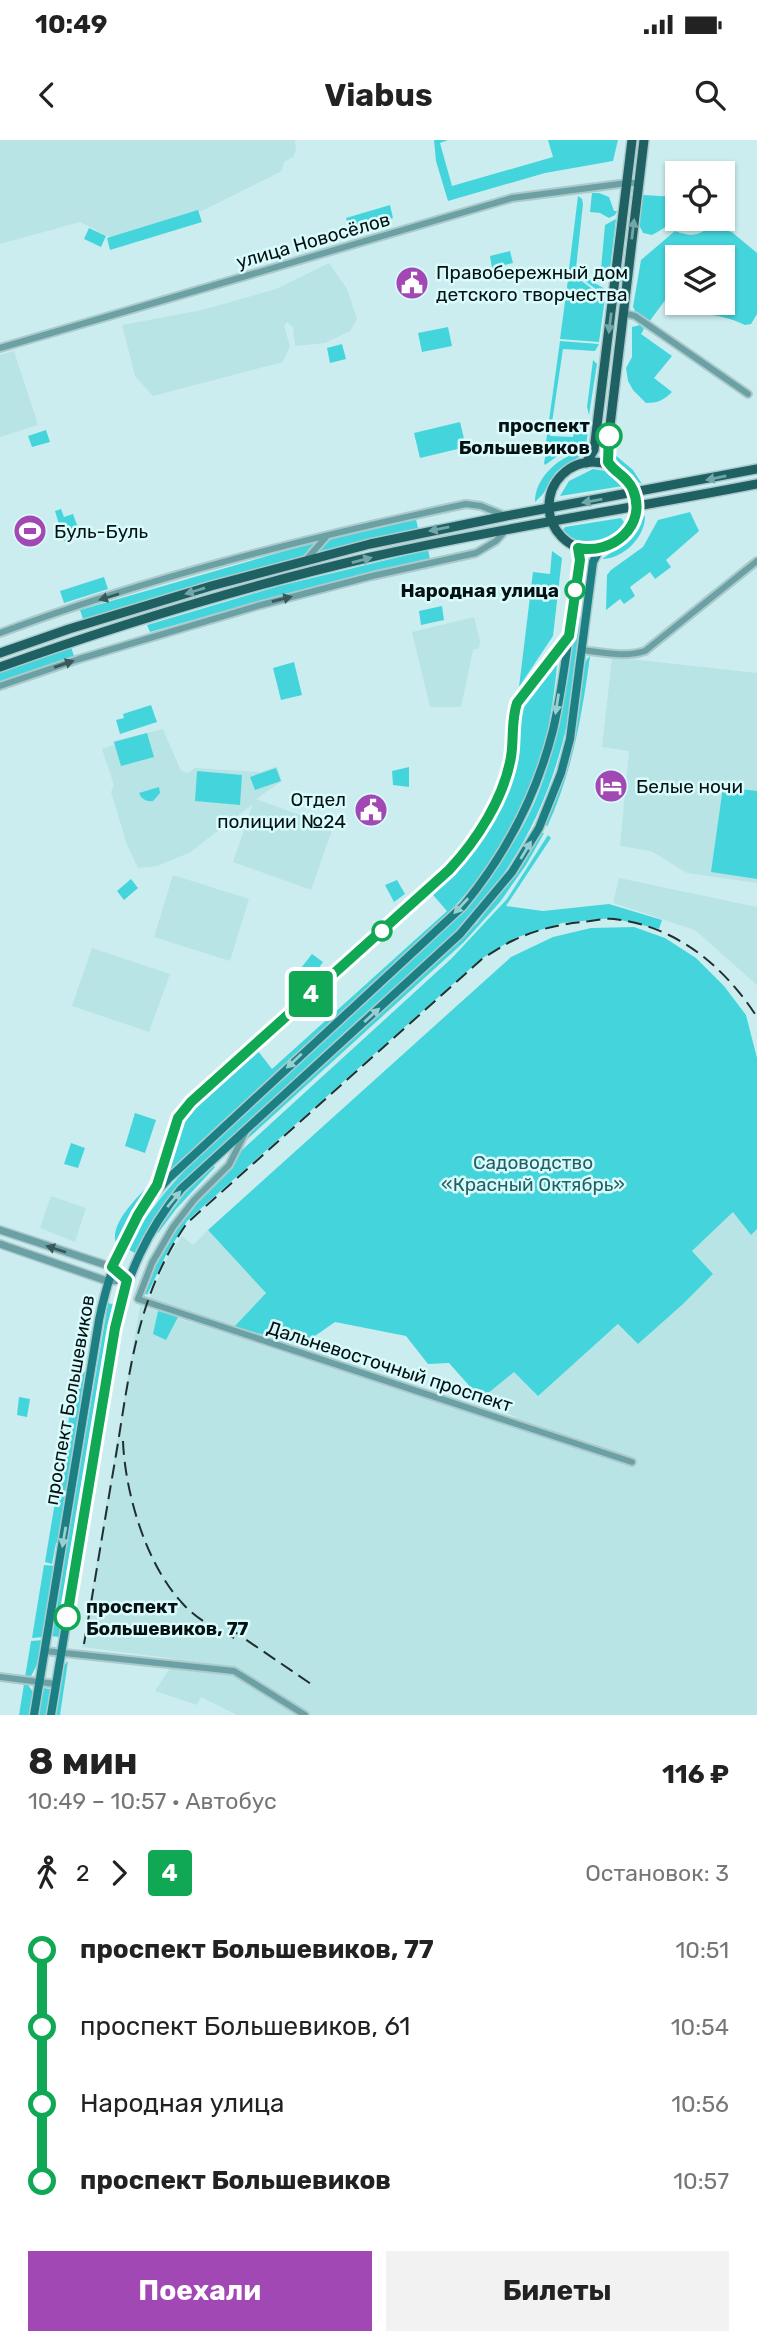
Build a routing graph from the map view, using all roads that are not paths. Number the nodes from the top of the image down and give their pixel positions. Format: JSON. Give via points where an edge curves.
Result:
{"nodes":[{"id":1,"x":632,"y":140,"type":"edge"},
{"id":2,"x":644,"y":140,"type":"edge"},
{"id":3,"x":627,"y":183,"type":"junction"},
{"id":4,"x":639,"y":183,"type":"junction"},
{"id":5,"x":623,"y":313,"type":"junction"},
{"id":6,"x":0,"y":348,"type":"edge"},
{"id":7,"x":748,"y":394,"type":"dead end"},
{"id":8,"x":586,"y":463,"type":"junction"},
{"id":9,"x":611,"y":466,"type":"junction"},
{"id":10,"x":757,"y":469,"type":"edge"},
{"id":11,"x":757,"y":484,"type":"edge"},
{"id":12,"x":635,"y":493,"type":"junction"},
{"id":13,"x":637,"y":507,"type":"junction"},
{"id":14,"x":549,"y":508,"type":"junction"},
{"id":15,"x":506,"y":516,"type":"junction"},
{"id":16,"x":551,"y":521,"type":"junction"},
{"id":17,"x":507,"y":529,"type":"junction"},
{"id":18,"x":327,"y":536,"type":"junction"},
{"id":19,"x":578,"y":548,"type":"junction"},
{"id":20,"x":600,"y":549,"type":"junction"},
{"id":21,"x":305,"y":561,"type":"junction"},
{"id":22,"x":757,"y":561,"type":"edge"},
{"id":23,"x":0,"y":633,"type":"edge"},
{"id":24,"x":569,"y":636,"type":"junction"},
{"id":25,"x":582,"y":650,"type":"junction"},
{"id":26,"x":0,"y":653,"type":"edge"},
{"id":27,"x":0,"y":667,"type":"edge"},
{"id":28,"x":0,"y":686,"type":"edge"},
{"id":29,"x":248,"y":1126,"type":"junction"},
{"id":30,"x":212,"y":1160,"type":"junction"},
{"id":31,"x":220,"y":1174,"type":"junction"},
{"id":32,"x":150,"y":1198,"type":"junction"},
{"id":33,"x":0,"y":1230,"type":"edge"},
{"id":34,"x":0,"y":1244,"type":"edge"},
{"id":35,"x":112,"y":1267,"type":"junction"},
{"id":36,"x":127,"y":1280,"type":"junction"},
{"id":37,"x":107,"y":1281,"type":"junction"},
{"id":38,"x":632,"y":1462,"type":"dead end"},
{"id":39,"x":45,"y":1651,"type":"junction"},
{"id":40,"x":61,"y":1654,"type":"junction"},
{"id":41,"x":0,"y":1677,"type":"edge"},
{"id":42,"x":40,"y":1682,"type":"junction"},
{"id":43,"x":56,"y":1684,"type":"junction"},
{"id":44,"x":34,"y":1715,"type":"edge"},
{"id":45,"x":51,"y":1715,"type":"edge"},
{"id":46,"x":305,"y":1715,"type":"edge"}],
"edges":[{"from":1,"to":3,"type":"main road"},
{"from":2,"to":4,"type":"main road"},
{"from":3,"to":4,"type":"street","name":"улица Новосёлов"},
{"from":3,"to":6,"type":"street","name":"улица Новосёлов","via":[[512,198]]},
{"from":3,"to":8,"type":"main road","one_way":true,"via":[[594,450]]},
{"from":5,"to":4,"type":"main road","one_way":true},
{"from":5,"to":7,"type":"street","via":[[635,316]]},
{"from":5,"to":9,"type":"main road","via":[[607,451]]},
{"from":8,"to":9,"type":"main road"},
{"from":8,"to":14,"type":"main road","via":[[561,476],[550,494]]},
{"from":9,"to":12,"type":"main road","via":[[624,475]]},
{"from":10,"to":12,"type":"main road","one_way":true},
{"from":11,"to":13,"type":"main road"},
{"from":12,"to":13,"type":"main road"},
{"from":12,"to":14,"type":"main road","one_way":true},
{"from":13,"to":16,"type":"main road"},
{"from":13,"to":20,"type":"main road","via":[[626,535]]},
{"from":14,"to":15,"type":"main road"},
{"from":14,"to":16,"type":"main road"},
{"from":15,"to":18,"type":"street","via":[[466,504]]},
{"from":15,"to":21,"type":"main road","one_way":true},
{"from":16,"to":17,"type":"main road"},
{"from":16,"to":19,"type":"main road","via":[[562,538]]},
{"from":27,"to":17,"type":"main road","one_way":true,"via":[[265,585]]},
{"from":28,"to":17,"type":"street","one_way":true,"via":[[257,606],[476,553]]},
{"from":18,"to":21,"type":"street"},
{"from":18,"to":23,"type":"street","one_way":true,"via":[[173,578]]},
{"from":19,"to":20,"type":"main road"},
{"from":19,"to":24,"type":"main road","name":"проспект Большевиков"},
{"from":20,"to":25,"type":"main road","name":"проспект Большевиков","via":[[593,562]]},
{"from":21,"to":26,"type":"main road","one_way":true},
{"from":22,"to":25,"type":"street","via":[[645,651]]},
{"from":24,"to":32,"type":"street","via":[[517,703],[505,778],[493,808],[463,856],[186,1107]]},
{"from":24,"to":32,"type":"main road","name":"проспект Большевиков","one_way":true,"via":[[546,756],[522,818],[492,870],[463,906]]},
{"from":29,"to":25,"type":"main road","name":"проспект Большевиков","one_way":true,"via":[[460,934],[512,872],[539,828],[561,773]]},
{"from":29,"to":30,"type":"main road","name":"проспект Большевиков"},
{"from":29,"to":31,"type":"street"},
{"from":30,"to":31,"type":"street","via":[[221,1165]]},
{"from":36,"to":30,"type":"main road","name":"проспект Большевиков","one_way":true,"via":[[158,1218]]},
{"from":31,"to":38,"type":"street","name":"Дальневосточный проспект","via":[[173,1227],[138,1299]]},
{"from":32,"to":35,"type":"main road","name":"проспект Большевиков"},
{"from":35,"to":33,"type":"street","one_way":true},
{"from":34,"to":37,"type":"street"},
{"from":35,"to":36,"type":"street"},
{"from":35,"to":37,"type":"main road","name":"проспект Большевиков"},
{"from":36,"to":37,"type":"street"},
{"from":36,"to":40,"type":"main road","name":"проспект Большевиков"},
{"from":37,"to":39,"type":"main road","name":"проспект Большевиков","one_way":true},
{"from":39,"to":40,"type":"street"},
{"from":39,"to":42,"type":"main road","name":"проспект Большевиков"},
{"from":40,"to":43,"type":"main road","name":"проспект Большевиков"},
{"from":40,"to":46,"type":"street","via":[[234,1671]]},
{"from":41,"to":42,"type":"street"},
{"from":42,"to":43,"type":"street"},
{"from":42,"to":44,"type":"main road","name":"проспект Большевиков"},
{"from":43,"to":45,"type":"main road","name":"проспект Большевиков"}]}
